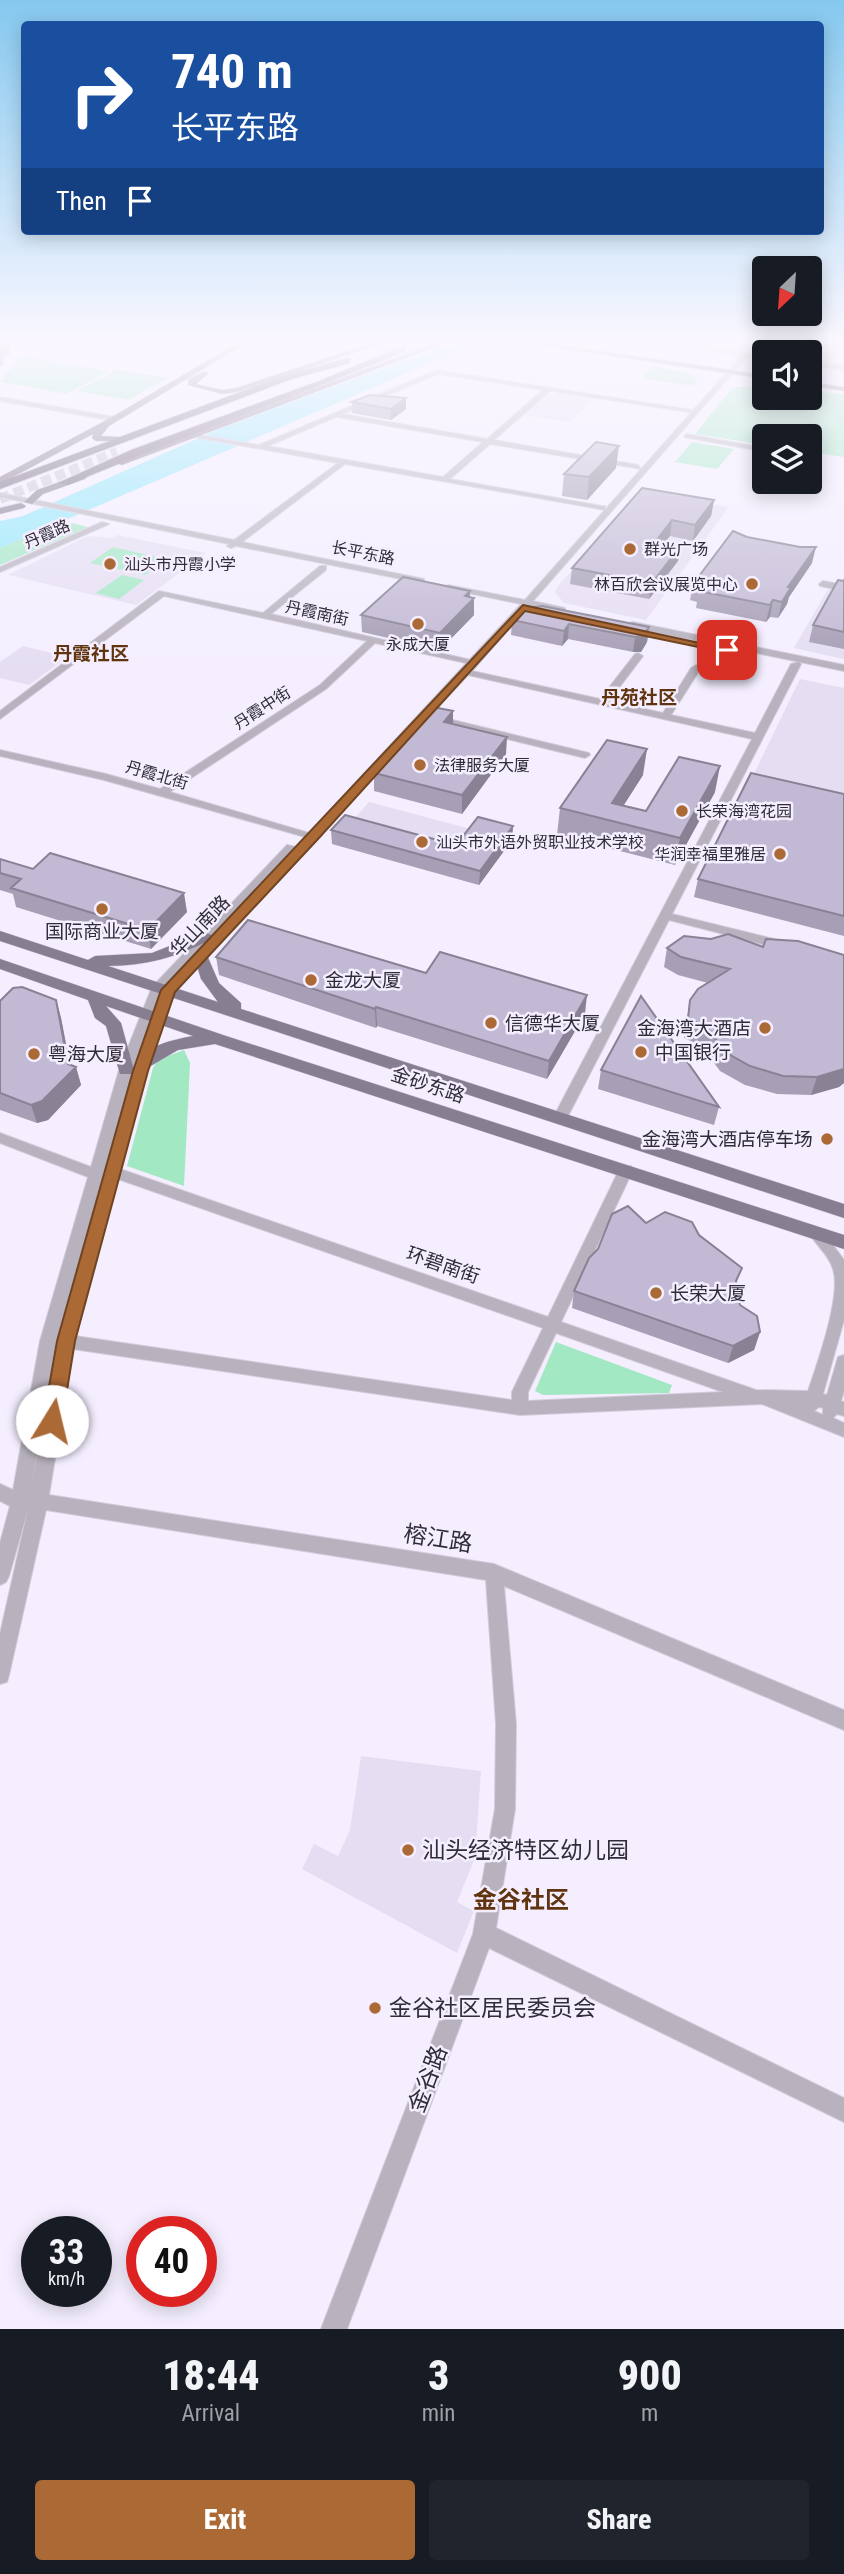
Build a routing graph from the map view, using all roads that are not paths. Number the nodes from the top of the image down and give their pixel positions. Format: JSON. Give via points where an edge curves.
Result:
{"nodes":[{"id":1,"x":59,"y":451,"type":"edge"},
{"id":2,"x":87,"y":451,"type":"edge"},
{"id":3,"x":121,"y":451,"type":"edge"},
{"id":4,"x":139,"y":451,"type":"edge"},
{"id":5,"x":154,"y":451,"type":"edge"},
{"id":6,"x":288,"y":451,"type":"edge"},
{"id":7,"x":477,"y":451,"type":"edge"},
{"id":8,"x":544,"y":451,"type":"edge"},
{"id":9,"x":653,"y":451,"type":"edge"},
{"id":10,"x":656,"y":451,"type":"edge"},
{"id":11,"x":117,"y":452,"type":"tunnel mouth"},
{"id":12,"x":345,"y":461,"type":"junction"},
{"id":13,"x":638,"y":467,"type":"junction"},
{"id":14,"x":445,"y":479,"type":"junction"},
{"id":15,"x":64,"y":483,"type":"junction"},
{"id":16,"x":0,"y":484,"type":"edge"},
{"id":17,"x":0,"y":495,"type":"edge"},
{"id":18,"x":0,"y":503,"type":"edge"},
{"id":19,"x":28,"y":506,"type":"junction"},
{"id":20,"x":602,"y":508,"type":"junction"},
{"id":21,"x":0,"y":510,"type":"edge"},
{"id":22,"x":81,"y":516,"type":"junction"},
{"id":23,"x":105,"y":524,"type":"junction"},
{"id":24,"x":232,"y":546,"type":"junction"},
{"id":25,"x":323,"y":568,"type":"junction"},
{"id":26,"x":0,"y":570,"type":"edge"},
{"id":27,"x":823,"y":584,"type":"dead end"},
{"id":28,"x":844,"y":588,"type":"edge"},
{"id":29,"x":445,"y":589,"type":"edge"},
{"id":30,"x":520,"y":604,"type":"junction"},
{"id":31,"x":578,"y":614,"type":"edge"},
{"id":32,"x":265,"y":615,"type":"junction"},
{"id":33,"x":566,"y":617,"type":"edge"},
{"id":34,"x":374,"y":639,"type":"junction"},
{"id":35,"x":638,"y":656,"type":"dead end"},
{"id":36,"x":466,"y":660,"type":"junction"},
{"id":37,"x":796,"y":664,"type":"junction"},
{"id":38,"x":696,"y":668,"type":"dead end"},
{"id":39,"x":844,"y":668,"type":"edge"},
{"id":40,"x":465,"y":672,"type":"junction"},
{"id":41,"x":844,"y":674,"type":"edge"},
{"id":42,"x":603,"y":702,"type":"junction"},
{"id":43,"x":0,"y":716,"type":"edge"},
{"id":44,"x":666,"y":716,"type":"junction"},
{"id":45,"x":424,"y":717,"type":"junction"},
{"id":46,"x":758,"y":737,"type":"junction"},
{"id":47,"x":0,"y":753,"type":"edge"},
{"id":48,"x":585,"y":755,"type":"dead end"},
{"id":49,"x":161,"y":793,"type":"junction"},
{"id":50,"x":304,"y":834,"type":"junction"},
{"id":51,"x":666,"y":916,"type":"junction"},
{"id":52,"x":232,"y":924,"type":"junction"},
{"id":53,"x":246,"y":928,"type":"edge"},
{"id":54,"x":0,"y":936,"type":"edge"},
{"id":55,"x":205,"y":937,"type":"junction"},
{"id":56,"x":793,"y":948,"type":"edge"},
{"id":57,"x":201,"y":956,"type":"junction"},
{"id":58,"x":66,"y":957,"type":"junction"},
{"id":59,"x":0,"y":964,"type":"edge"},
{"id":60,"x":163,"y":988,"type":"junction"},
{"id":61,"x":94,"y":996,"type":"junction"},
{"id":62,"x":151,"y":1016,"type":"junction"},
{"id":63,"x":250,"y":1017,"type":"junction"},
{"id":64,"x":216,"y":1039,"type":"junction"},
{"id":65,"x":143,"y":1063,"type":"junction"},
{"id":66,"x":126,"y":1070,"type":"junction"},
{"id":67,"x":561,"y":1118,"type":"junction"},
{"id":68,"x":0,"y":1138,"type":"edge"},
{"id":69,"x":626,"y":1170,"type":"junction"},
{"id":70,"x":106,"y":1173,"type":"junction"},
{"id":71,"x":844,"y":1211,"type":"edge"},
{"id":72,"x":816,"y":1233,"type":"junction"},
{"id":73,"x":844,"y":1242,"type":"edge"},
{"id":74,"x":551,"y":1325,"type":"junction"},
{"id":75,"x":66,"y":1341,"type":"junction"},
{"id":76,"x":844,"y":1362,"type":"edge"},
{"id":77,"x":758,"y":1397,"type":"junction"},
{"id":78,"x":814,"y":1398,"type":"junction"},
{"id":79,"x":838,"y":1406,"type":"edge"},
{"id":80,"x":520,"y":1408,"type":"junction"},
{"id":81,"x":809,"y":1416,"type":"junction"},
{"id":82,"x":827,"y":1423,"type":"junction"},
{"id":83,"x":844,"y":1430,"type":"edge"},
{"id":84,"x":0,"y":1492,"type":"edge"},
{"id":85,"x":39,"y":1501,"type":"junction"},
{"id":86,"x":20,"y":1502,"type":"junction"},
{"id":87,"x":494,"y":1573,"type":"junction"},
{"id":88,"x":0,"y":1576,"type":"edge"},
{"id":89,"x":0,"y":1675,"type":"edge"},
{"id":90,"x":844,"y":1720,"type":"edge"},
{"id":91,"x":484,"y":1934,"type":"junction"},
{"id":92,"x":844,"y":2110,"type":"edge"},
{"id":93,"x":334,"y":2329,"type":"edge"}],
"edges":[{"from":1,"to":16,"type":"main road"},
{"from":2,"to":16,"type":"highway"},
{"from":3,"to":11,"type":"highway"},
{"from":4,"to":15,"type":"highway"},
{"from":5,"to":15,"type":"main road"},
{"from":6,"to":12,"type":"street"},
{"from":7,"to":14,"type":"street"},
{"from":8,"to":13,"type":"street"},
{"from":9,"to":13,"type":"street","name":"华山南路"},
{"from":10,"to":30,"type":"street","name":"华山南路"},
{"from":12,"to":14,"type":"street"},
{"from":12,"to":24,"type":"street"},
{"from":13,"to":20,"type":"street","name":"华山南路"},
{"from":14,"to":20,"type":"street"},
{"from":15,"to":19,"type":"main road","via":[[40,492]]},
{"from":17,"to":19,"type":"street","name":"长平东路"},
{"from":18,"to":19,"type":"street","name":"长平东路"},
{"from":19,"to":21,"type":"main road"},
{"from":19,"to":22,"type":"street","name":"长平东路"},
{"from":19,"to":22,"type":"street","name":"长平东路","via":[[44,505]]},
{"from":20,"to":30,"type":"street","name":"华山南路"},
{"from":22,"to":23,"type":"street","name":"长平东路"},
{"from":22,"to":24,"type":"street","name":"长平东路"},
{"from":23,"to":24,"type":"street","name":"长平东路"},
{"from":23,"to":26,"type":"street","name":"丹霞路"},
{"from":24,"to":25,"type":"street","name":"长平东路"},
{"from":24,"to":25,"type":"street","name":"长平东路","via":[[432,586]]},
{"from":25,"to":32,"type":"street"},
{"from":27,"to":28,"type":"street"},
{"from":29,"to":30,"type":"street"},
{"from":30,"to":31,"type":"street"},
{"from":30,"to":33,"type":"street"},
{"from":30,"to":36,"type":"street","name":"华山南路"},
{"from":30,"to":40,"type":"street","name":"华山南路"},
{"from":32,"to":34,"type":"street","name":"丹霞南街"},
{"from":32,"to":43,"type":"street","name":"丹霞南街","via":[[162,593]]},
{"from":34,"to":36,"type":"street","name":"丹霞南街"},
{"from":34,"to":49,"type":"street","name":"丹霞中街","via":[[323,687]]},
{"from":35,"to":42,"type":"street"},
{"from":36,"to":50,"type":"street","name":"华山南路"},
{"from":37,"to":39,"type":"street","via":[[623,626]]},
{"from":37,"to":41,"type":"street"},
{"from":37,"to":46,"type":"street"},
{"from":38,"to":44,"type":"street"},
{"from":40,"to":42,"type":"street"},
{"from":40,"to":45,"type":"street","name":"华山南路"},
{"from":42,"to":44,"type":"street"},
{"from":44,"to":46,"type":"street"},
{"from":45,"to":48,"type":"street"},
{"from":45,"to":52,"type":"street","name":"华山南路"},
{"from":46,"to":51,"type":"street","via":[[741,783]]},
{"from":47,"to":49,"type":"street","name":"丹霞北街"},
{"from":49,"to":50,"type":"street","name":"丹霞北街"},
{"from":50,"to":55,"type":"street","name":"华山南路"},
{"from":51,"to":56,"type":"street"},
{"from":51,"to":67,"type":"street"},
{"from":52,"to":53,"type":"street"},
{"from":52,"to":57,"type":"street","name":"华山南路"},
{"from":54,"to":58,"type":"main road","name":"金砂东路"},
{"from":55,"to":58,"type":"main road","via":[[177,953],[154,958],[96,961]]},
{"from":55,"to":60,"type":"street","name":"华山南路"},
{"from":57,"to":60,"type":"street","name":"华山南路"},
{"from":57,"to":63,"type":"main road","via":[[206,978],[218,993]]},
{"from":58,"to":60,"type":"main road","name":"金砂东路"},
{"from":59,"to":61,"type":"main road","name":"金砂东路"},
{"from":60,"to":62,"type":"street","name":"华山南路"},
{"from":60,"to":63,"type":"main road","name":"金砂东路"},
{"from":61,"to":62,"type":"main road","name":"金砂东路"},
{"from":61,"to":66,"type":"main road","via":[[101,1014],[113,1023]]},
{"from":62,"to":64,"type":"main road","name":"金砂东路"},
{"from":62,"to":65,"type":"street","name":"华山南路"},
{"from":62,"to":66,"type":"street","name":"华山南路"},
{"from":63,"to":67,"type":"main road","name":"金砂东路"},
{"from":64,"to":65,"type":"main road","via":[[173,1045]]},
{"from":64,"to":69,"type":"main road","name":"金砂东路"},
{"from":65,"to":70,"type":"street","name":"华山南路"},
{"from":66,"to":70,"type":"street","name":"华山南路"},
{"from":67,"to":71,"type":"main road","name":"金砂东路"},
{"from":68,"to":70,"type":"street","name":"环碧南街"},
{"from":69,"to":72,"type":"main road","name":"金砂东路"},
{"from":69,"to":74,"type":"street"},
{"from":70,"to":74,"type":"street","name":"环碧南街"},
{"from":70,"to":75,"type":"street","name":"华山南路"},
{"from":70,"to":86,"type":"street","name":"华山南路","via":[[48,1341]]},
{"from":72,"to":73,"type":"main road","name":"金砂东路"},
{"from":72,"to":78,"type":"street","via":[[842,1273],[843,1297]]},
{"from":74,"to":77,"type":"street","name":"环碧南街"},
{"from":74,"to":80,"type":"street","via":[[520,1392]]},
{"from":75,"to":80,"type":"street"},
{"from":75,"to":85,"type":"street","name":"华山南路"},
{"from":76,"to":79,"type":"street"},
{"from":77,"to":78,"type":"street","name":"环碧南街"},
{"from":77,"to":80,"type":"street"},
{"from":77,"to":81,"type":"street","name":"环碧南街"},
{"from":78,"to":79,"type":"street","name":"环碧南街"},
{"from":78,"to":81,"type":"street"},
{"from":79,"to":82,"type":"street"},
{"from":81,"to":82,"type":"street","name":"环碧南街"},
{"from":82,"to":83,"type":"street","name":"环碧南街"},
{"from":84,"to":86,"type":"street","name":"榕江路"},
{"from":85,"to":86,"type":"street","name":"榕江路"},
{"from":85,"to":87,"type":"street","name":"榕江路"},
{"from":85,"to":89,"type":"street","name":"华山南路"},
{"from":86,"to":88,"type":"street","name":"华山南路"},
{"from":87,"to":90,"type":"street","name":"榕江路"},
{"from":87,"to":91,"type":"street","name":"金谷路","via":[[506,1724],[505,1809]]},
{"from":91,"to":92,"type":"street"},
{"from":91,"to":93,"type":"street","name":"金谷路"}]}
